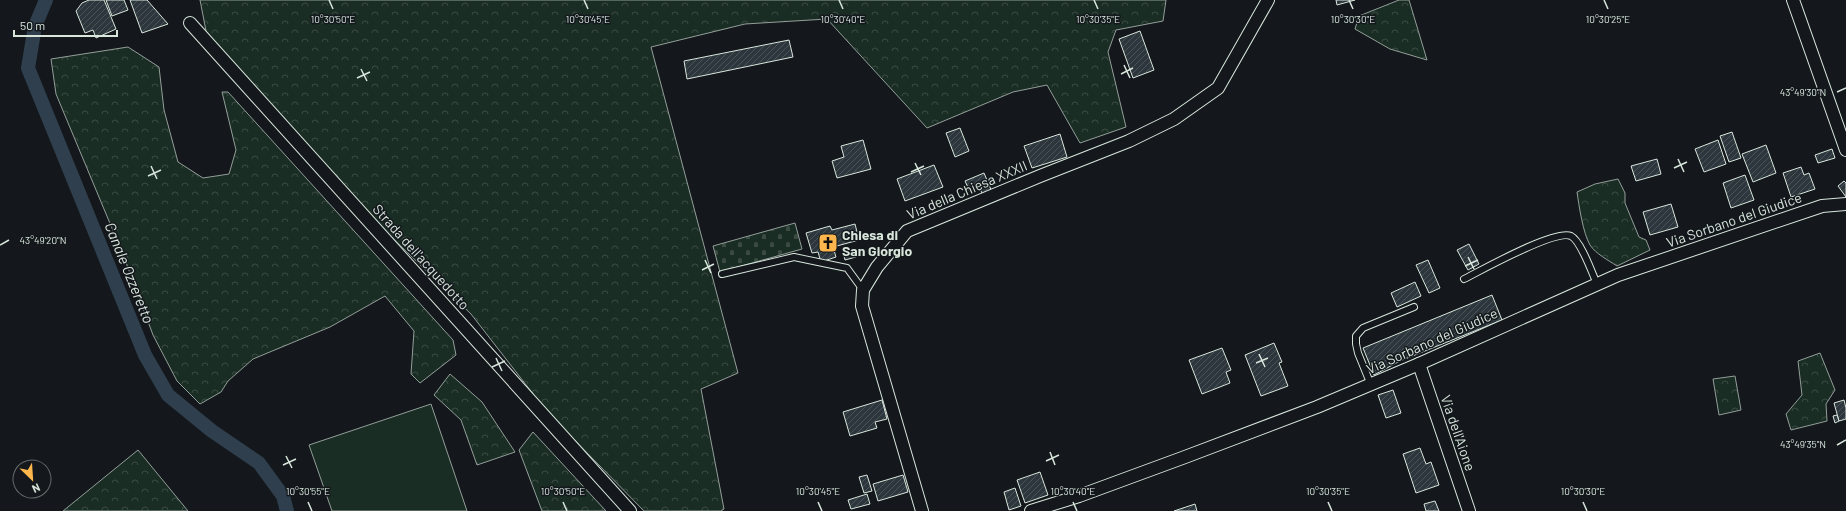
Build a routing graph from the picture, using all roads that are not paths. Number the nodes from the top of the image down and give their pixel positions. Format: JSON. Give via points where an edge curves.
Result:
{"nodes":[{"id":1,"x":1268,"y":0,"type":"edge"},
{"id":2,"x":1793,"y":0,"type":"edge"},
{"id":3,"x":190,"y":23,"type":"dead end"},
{"id":4,"x":1846,"y":150,"type":"edge"},
{"id":5,"x":1846,"y":204,"type":"edge"},
{"id":6,"x":722,"y":274,"type":"dead end"},
{"id":7,"x":1464,"y":279,"type":"dead end"},
{"id":8,"x":1597,"y":284,"type":"junction"},
{"id":9,"x":863,"y":290,"type":"junction"},
{"id":10,"x":1414,"y":307,"type":"dead end"},
{"id":11,"x":1419,"y":364,"type":"junction"},
{"id":12,"x":1371,"y":385,"type":"junction"},
{"id":13,"x":630,"y":511,"type":"edge"},
{"id":14,"x":922,"y":511,"type":"edge"},
{"id":15,"x":1031,"y":511,"type":"edge"},
{"id":16,"x":1469,"y":511,"type":"edge"}],
"edges":[{"from":1,"to":9,"type":"street","name":"Via della Chiesa XXXII","via":[[1218,88],[1174,120],[1130,141],[907,231]]},
{"from":2,"to":4,"type":"street"},
{"from":3,"to":13,"type":"street","name":"Strada dell'acquedotto"},
{"from":5,"to":8,"type":"street","name":"Via Sorbano del Giudice","via":[[1822,206]]},
{"from":6,"to":9,"type":"lane","via":[[794,257],[847,268]]},
{"from":7,"to":8,"type":"lane","via":[[1544,240],[1564,234],[1572,237],[1578,244]]},
{"from":8,"to":11,"type":"street","name":"Via Sorbano del Giudice"},
{"from":9,"to":14,"type":"street","via":[[862,306]]},
{"from":10,"to":12,"type":"lane","via":[[1363,328],[1356,336],[1358,353]]},
{"from":11,"to":12,"type":"street","name":"Via Sorbano del Giudice"},
{"from":11,"to":16,"type":"street","name":"Via dell'Aione"},
{"from":12,"to":15,"type":"street","name":"Via Sorbano del Giudice","via":[[1191,455]]}]}
